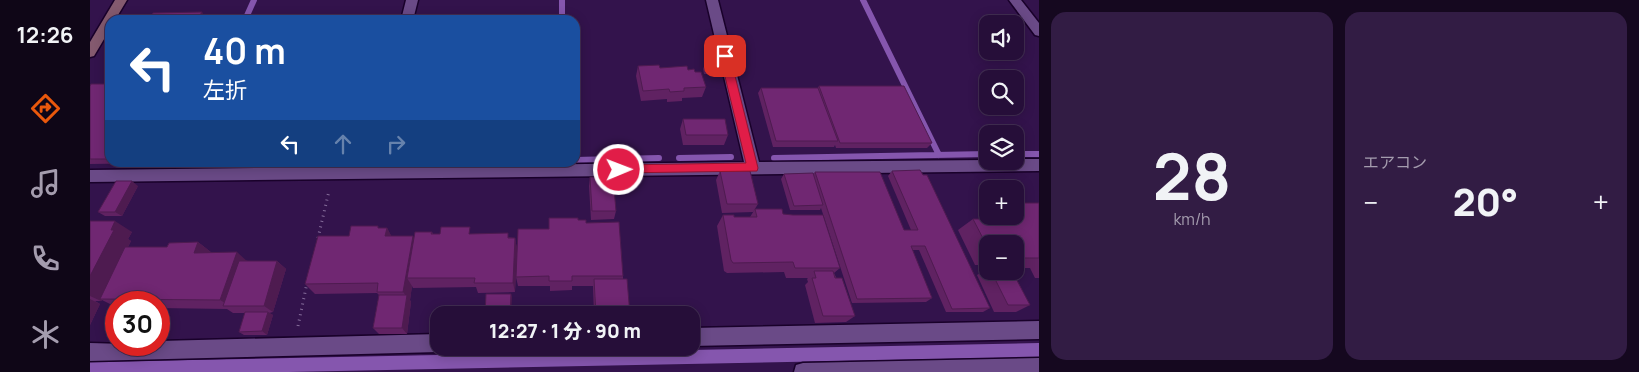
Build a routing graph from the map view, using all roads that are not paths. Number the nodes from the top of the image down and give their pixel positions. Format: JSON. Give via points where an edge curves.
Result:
{"nodes":[{"id":1,"x":121,"y":0,"type":"edge"},
{"id":2,"x":412,"y":0,"type":"edge"},
{"id":3,"x":712,"y":0,"type":"edge"},
{"id":4,"x":1015,"y":0,"type":"edge"},
{"id":5,"x":112,"y":15,"type":"edge"},
{"id":6,"x":408,"y":15,"type":"edge"},
{"id":7,"x":105,"y":27,"type":"edge"},
{"id":8,"x":1039,"y":32,"type":"edge"},
{"id":9,"x":90,"y":53,"type":"edge"},
{"id":10,"x":1039,"y":165,"type":"edge"},
{"id":11,"x":371,"y":167,"type":"edge"},
{"id":12,"x":753,"y":168,"type":"junction"},
{"id":13,"x":90,"y":176,"type":"edge"},
{"id":14,"x":1039,"y":330,"type":"edge"},
{"id":15,"x":700,"y":337,"type":"edge"},
{"id":16,"x":430,"y":343,"type":"edge"},
{"id":17,"x":90,"y":352,"type":"edge"},
{"id":18,"x":1039,"y":367,"type":"edge"},
{"id":19,"x":803,"y":372,"type":"edge"}],
"edges":[{"from":1,"to":5,"type":"main road"},
{"from":2,"to":6,"type":"street"},
{"from":3,"to":12,"type":"street"},
{"from":4,"to":8,"type":"street"},
{"from":7,"to":9,"type":"main road"},
{"from":10,"to":12,"type":"street"},
{"from":11,"to":12,"type":"street"},
{"from":11,"to":13,"type":"street","via":[[333,173]]},
{"from":14,"to":15,"type":"street"},
{"from":16,"to":17,"type":"street"},
{"from":18,"to":19,"type":"street"}]}
